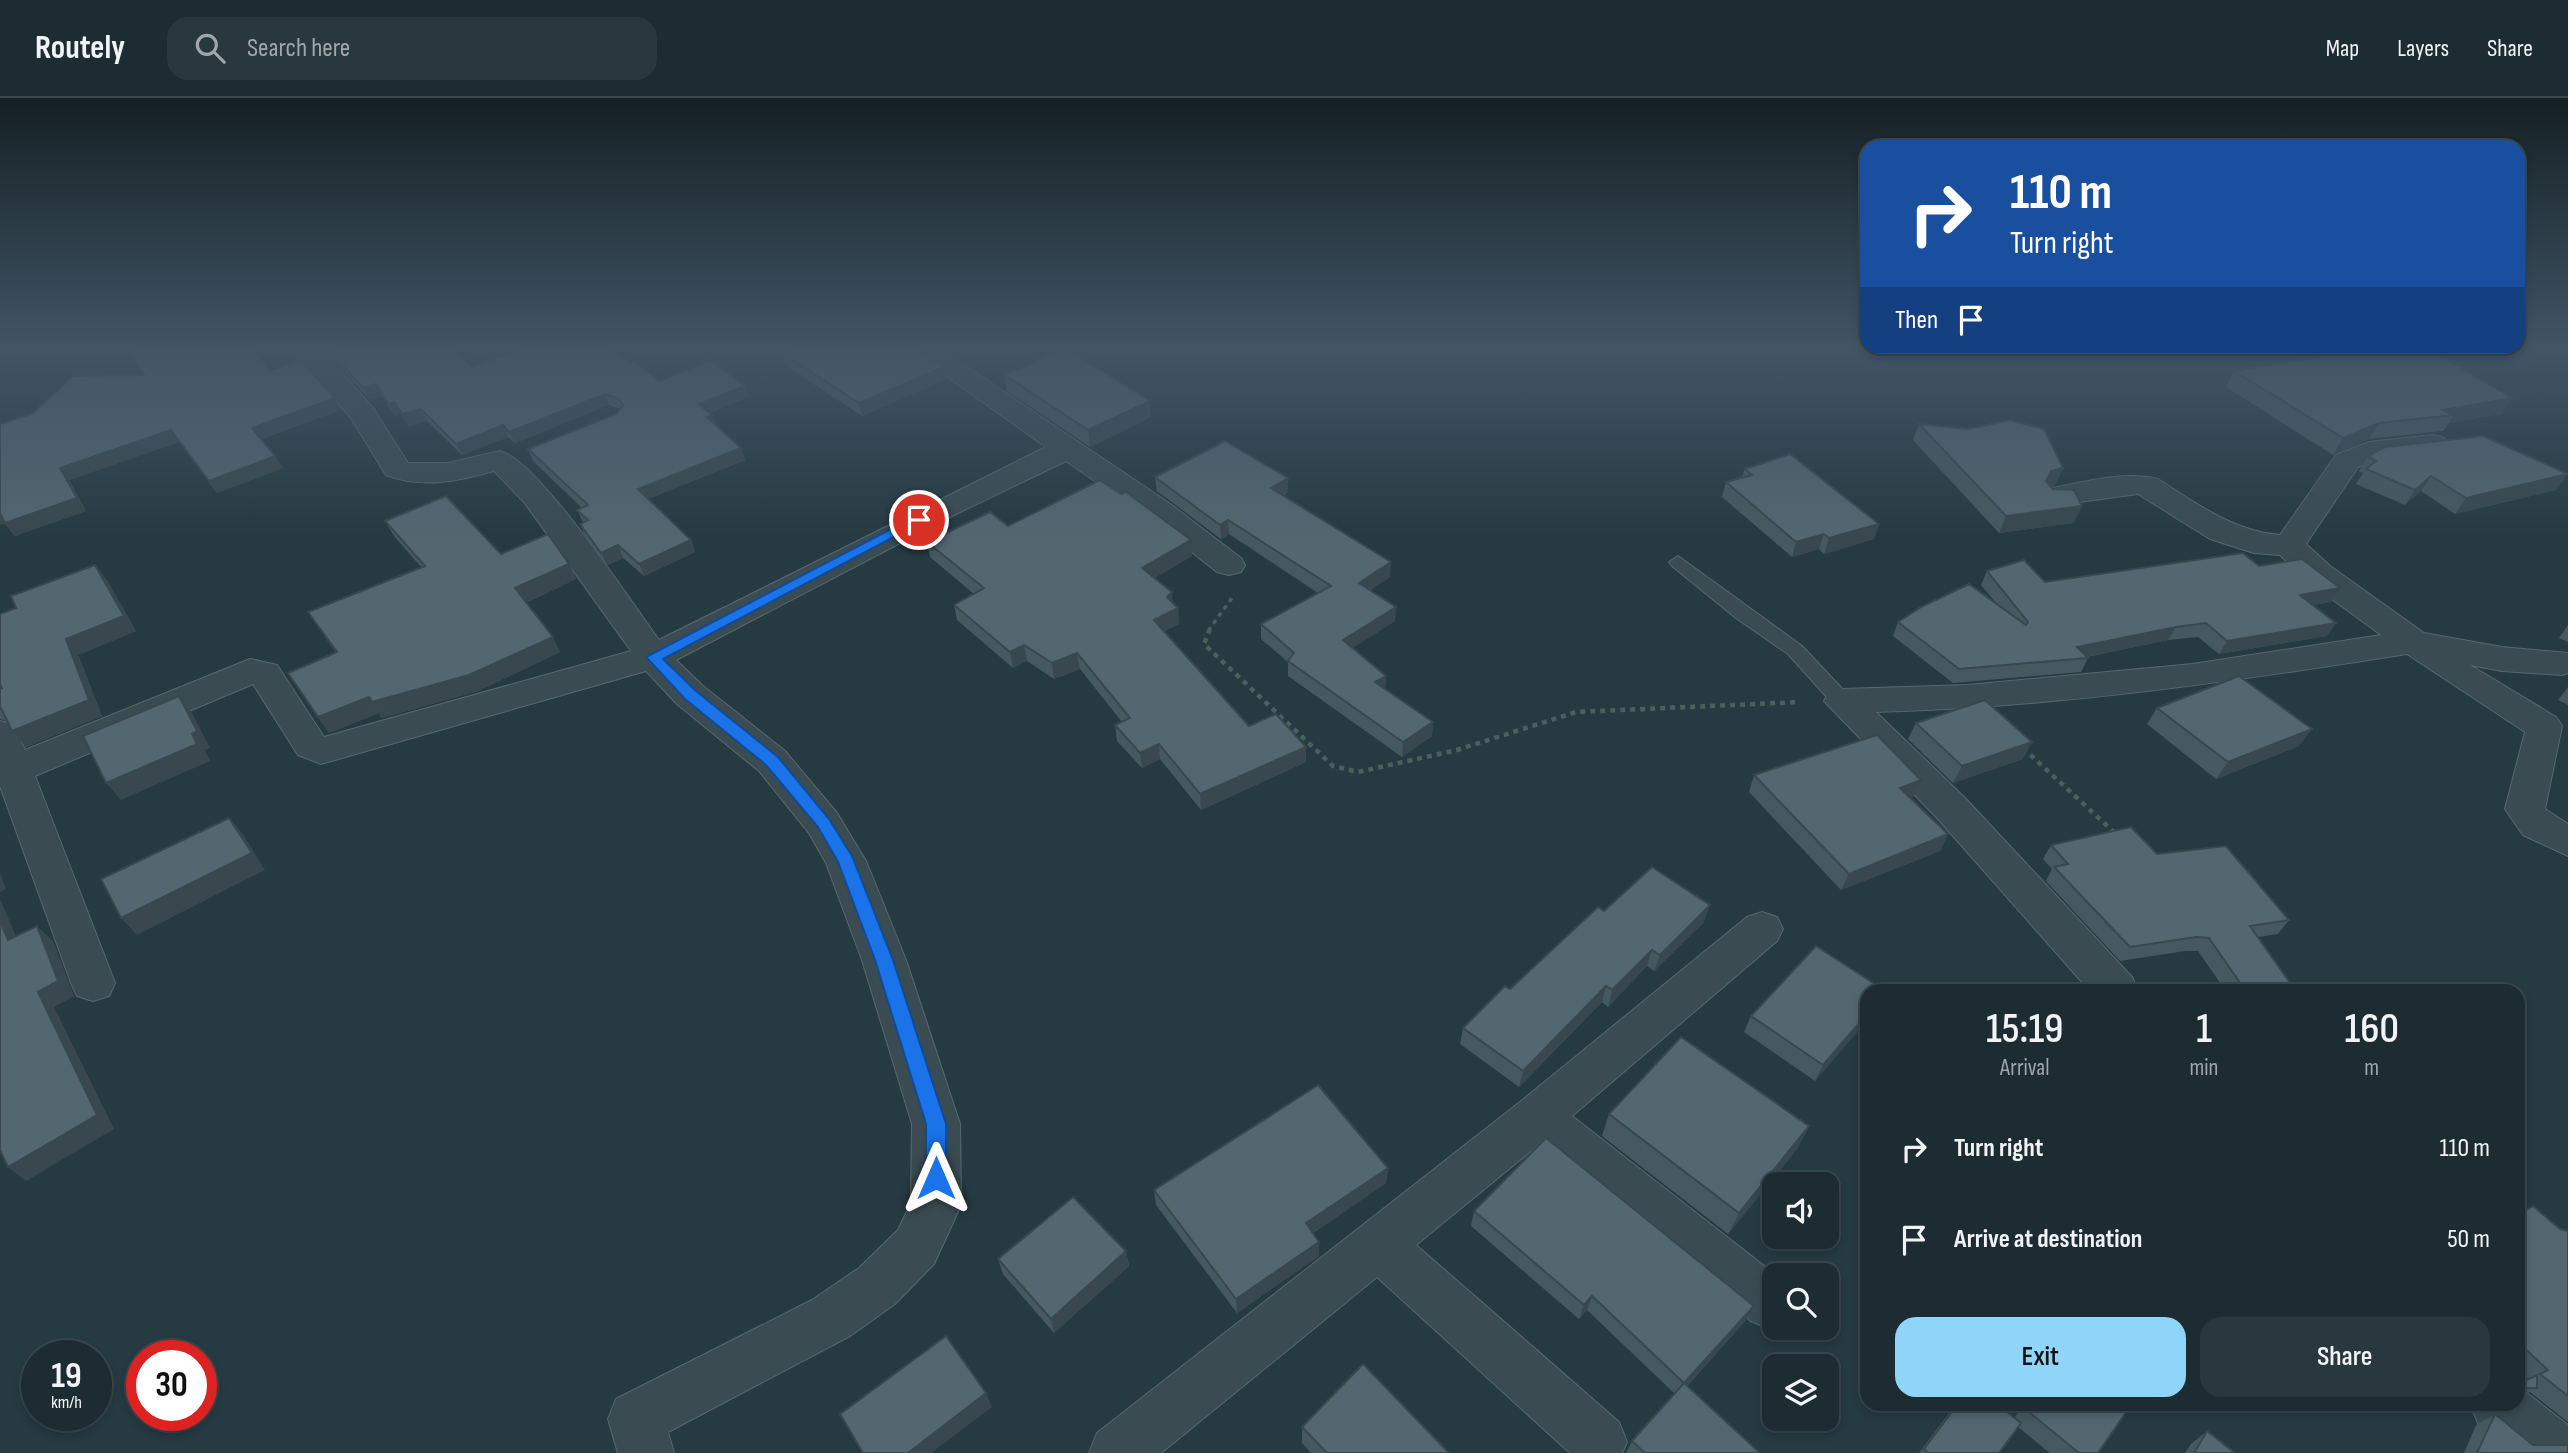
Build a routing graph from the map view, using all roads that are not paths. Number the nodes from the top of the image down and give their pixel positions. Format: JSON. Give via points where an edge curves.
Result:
{"nodes":[{"id":1,"x":359,"y":409,"type":"edge"},
{"id":2,"x":1011,"y":409,"type":"edge"},
{"id":3,"x":2462,"y":441,"type":"edge"},
{"id":4,"x":1068,"y":448,"type":"junction"},
{"id":5,"x":2057,"y":496,"type":"edge"},
{"id":6,"x":2289,"y":547,"type":"junction"},
{"id":7,"x":1678,"y":562,"type":"dead end"},
{"id":8,"x":1229,"y":565,"type":"road end"},
{"id":9,"x":2413,"y":642,"type":"junction"},
{"id":10,"x":653,"y":657,"type":"junction"},
{"id":11,"x":2562,"y":663,"type":"dead end"},
{"id":12,"x":1842,"y":701,"type":"junction"},
{"id":13,"x":7,"y":752,"type":"edge"},
{"id":14,"x":2568,"y":841,"type":"edge"},
{"id":15,"x":1762,"y":929,"type":"dead end"},
{"id":16,"x":93,"y":984,"type":"dead end"},
{"id":17,"x":2111,"y":984,"type":"edge"},
{"id":18,"x":1537,"y":1117,"type":"junction"},
{"id":19,"x":1376,"y":1243,"type":"junction"},
{"id":20,"x":1762,"y":1297,"type":"edge"},
{"id":21,"x":2506,"y":1411,"type":"edge"},
{"id":22,"x":1599,"y":1442,"type":"dead end"},
{"id":23,"x":646,"y":1453,"type":"edge"},
{"id":24,"x":1117,"y":1453,"type":"edge"},
{"id":25,"x":2558,"y":1453,"type":"edge"}],
"edges":[{"from":1,"to":10,"type":"street","via":[[397,469],[405,474],[480,467],[513,455],[535,495]]},
{"from":2,"to":4,"type":"street"},
{"from":3,"to":6,"type":"street","via":[[2355,455]]},
{"from":4,"to":8,"type":"street"},
{"from":4,"to":10,"type":"street"},
{"from":5,"to":6,"type":"street","via":[[2133,484],[2147,486],[2221,532],[2253,543]]},
{"from":6,"to":9,"type":"street"},
{"from":7,"to":12,"type":"lane","via":[[1795,650]]},
{"from":9,"to":11,"type":"street","via":[[2502,659]]},
{"from":9,"to":12,"type":"street","via":[[2193,676],[1968,697]]},
{"from":9,"to":14,"type":"street","via":[[2543,726],[2525,809],[2537,826]]},
{"from":10,"to":13,"type":"street","via":[[321,751],[311,746],[264,673],[250,671]]},
{"from":10,"to":23,"type":"street","via":[[690,695],[772,761],[823,823],[846,861],[884,960],[936,1124],[936,1205],[916,1247],[877,1286],[831,1318],[636,1419]]},
{"from":12,"to":17,"type":"street","via":[[1952,809]]},
{"from":13,"to":16,"type":"street"},
{"from":15,"to":18,"type":"street"},
{"from":18,"to":19,"type":"street"},
{"from":18,"to":20,"type":"street"},
{"from":19,"to":22,"type":"street"},
{"from":19,"to":24,"type":"street"},
{"from":21,"to":25,"type":"street"}]}
